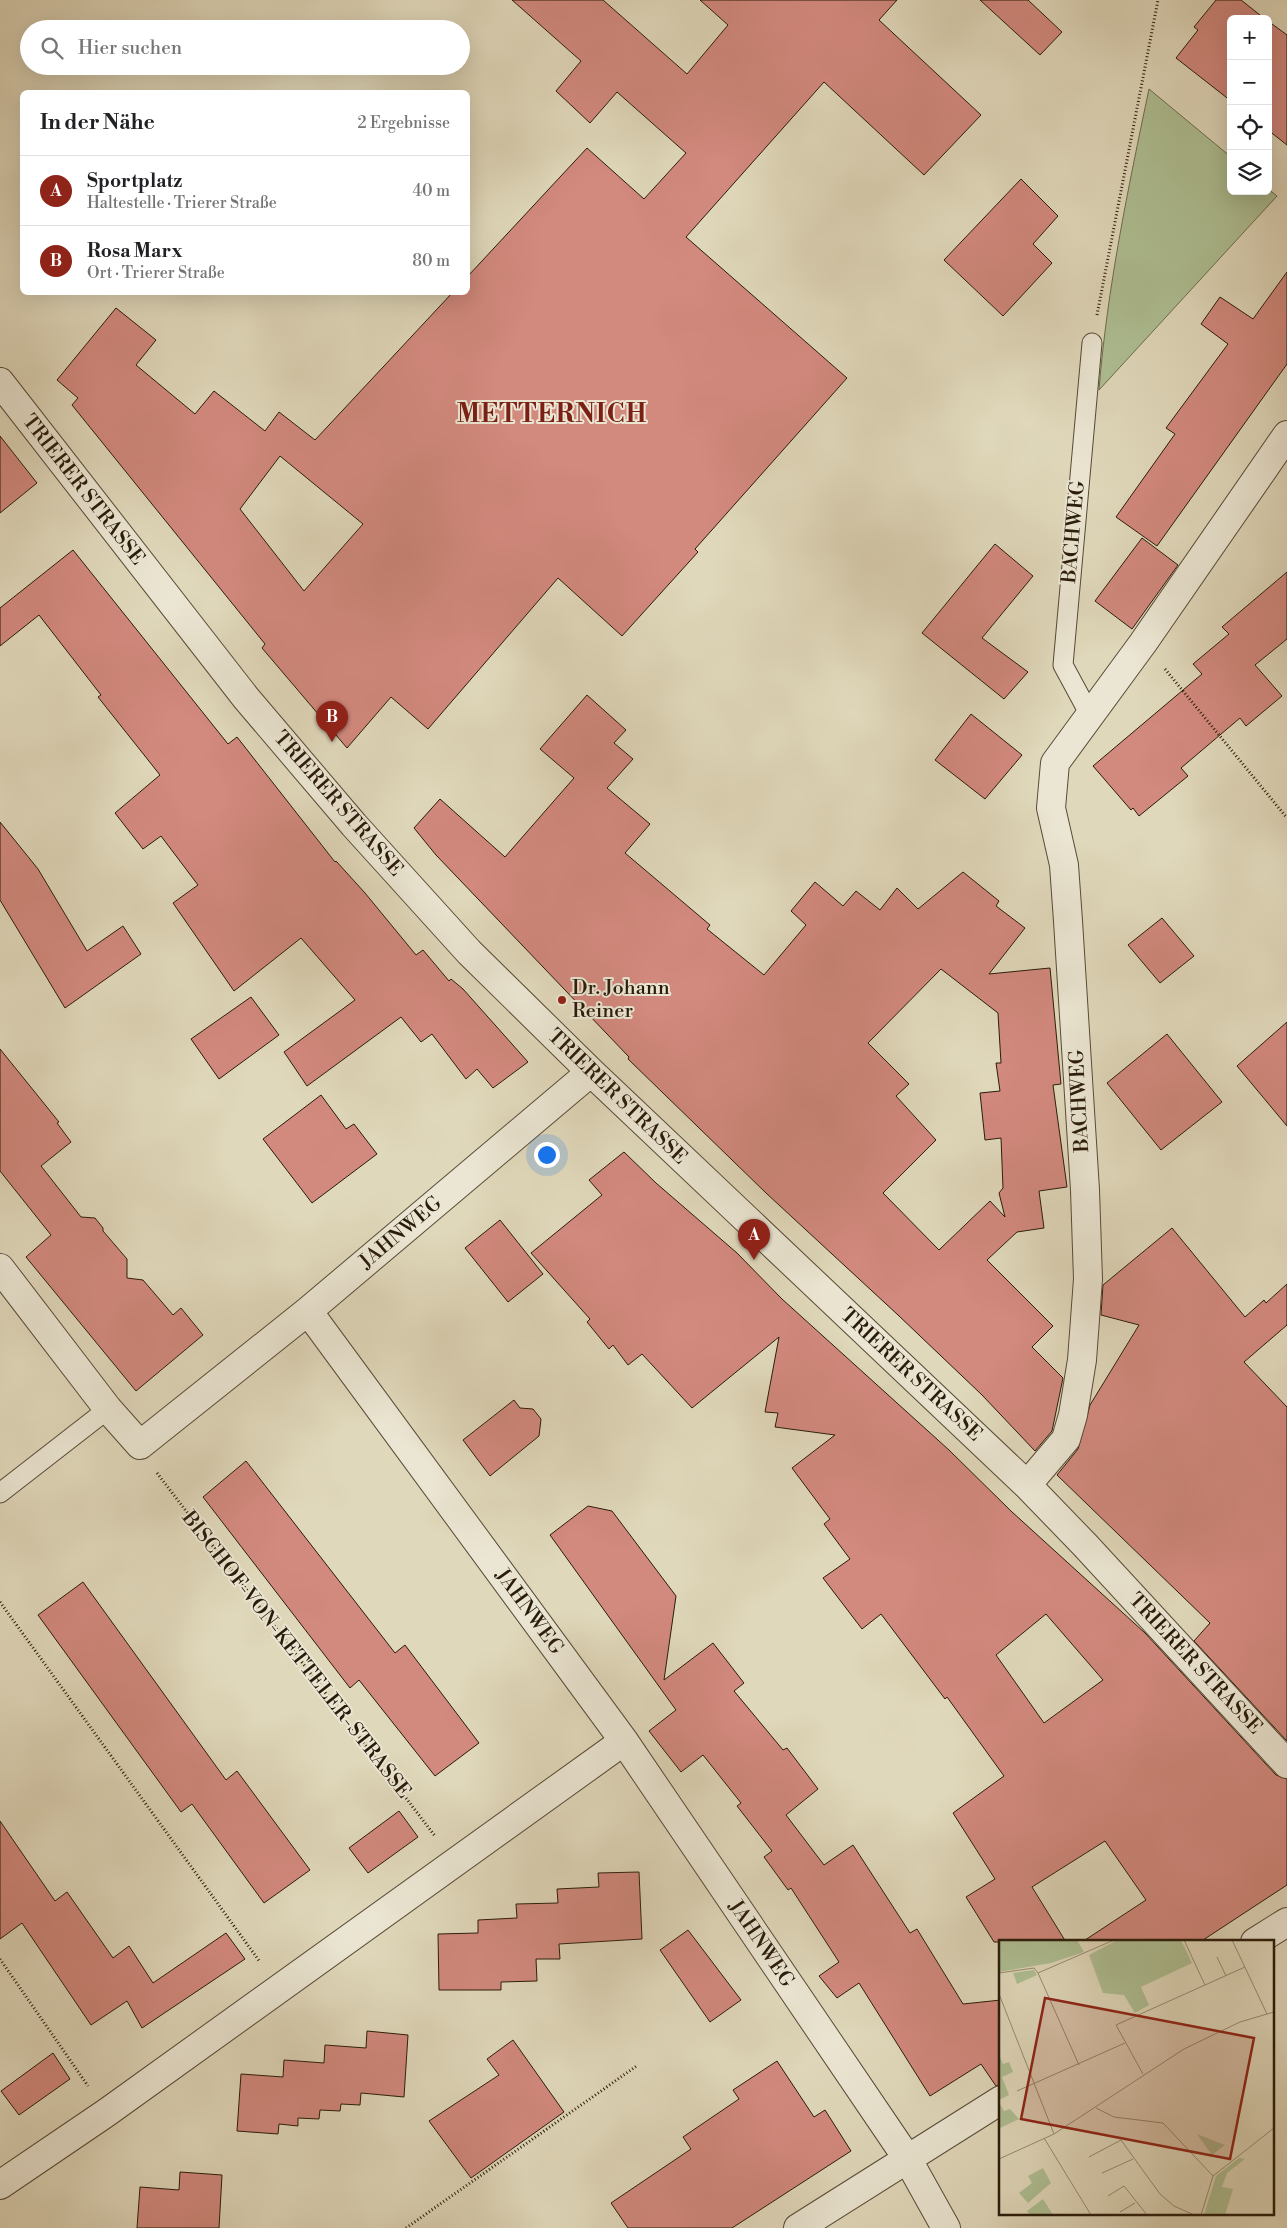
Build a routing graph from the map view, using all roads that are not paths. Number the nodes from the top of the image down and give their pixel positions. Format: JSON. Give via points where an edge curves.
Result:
{"nodes":[{"id":1,"x":1092,"y":343,"type":"road end"},
{"id":2,"x":0,"y":382,"type":"edge"},
{"id":3,"x":1287,"y":435,"type":"edge"},
{"id":4,"x":1090,"y":715,"type":"junction"},
{"id":5,"x":591,"y":1072,"type":"junction"},
{"id":6,"x":0,"y":1268,"type":"edge"},
{"id":7,"x":308,"y":1311,"type":"junction"},
{"id":8,"x":108,"y":1408,"type":"junction"},
{"id":9,"x":1027,"y":1485,"type":"junction"},
{"id":10,"x":0,"y":1493,"type":"edge"},
{"id":11,"x":624,"y":1741,"type":"junction"},
{"id":12,"x":1287,"y":1764,"type":"edge"},
{"id":13,"x":1287,"y":1922,"type":"edge"},
{"id":14,"x":1258,"y":1940,"type":"edge"},
{"id":15,"x":999,"y":2101,"type":"edge"},
{"id":16,"x":907,"y":2158,"type":"junction"},
{"id":17,"x":0,"y":2185,"type":"edge"},
{"id":18,"x":798,"y":2228,"type":"edge"},
{"id":19,"x":946,"y":2228,"type":"edge"}],
"edges":[{"from":1,"to":4,"type":"lane","name":"BACHWEG","via":[[1064,665]]},
{"from":2,"to":5,"type":"street","name":"TRIERER STRASSE","via":[[228,676],[302,764],[469,952]]},
{"from":3,"to":4,"type":"street","name":"BACHWEG"},
{"from":4,"to":9,"type":"street","name":"BACHWEG","via":[[1055,763],[1052,808],[1064,865],[1084,1172],[1088,1280],[1082,1360],[1066,1439]]},
{"from":5,"to":7,"type":"street","name":"JAHNWEG"},
{"from":5,"to":9,"type":"street","name":"TRIERER STRASSE"},
{"from":6,"to":8,"type":"street"},
{"from":7,"to":8,"type":"street","via":[[140,1445]]},
{"from":7,"to":11,"type":"street","name":"JAHNWEG"},
{"from":8,"to":10,"type":"lane"},
{"from":9,"to":12,"type":"street","name":"TRIERER STRASSE"},
{"from":11,"to":16,"type":"street","name":"JAHNWEG"},
{"from":11,"to":17,"type":"street","via":[[106,2113]]},
{"from":13,"to":14,"type":"street"},
{"from":15,"to":16,"type":"street"},
{"from":16,"to":18,"type":"street"},
{"from":16,"to":19,"type":"street","name":"JAHNWEG"}]}
